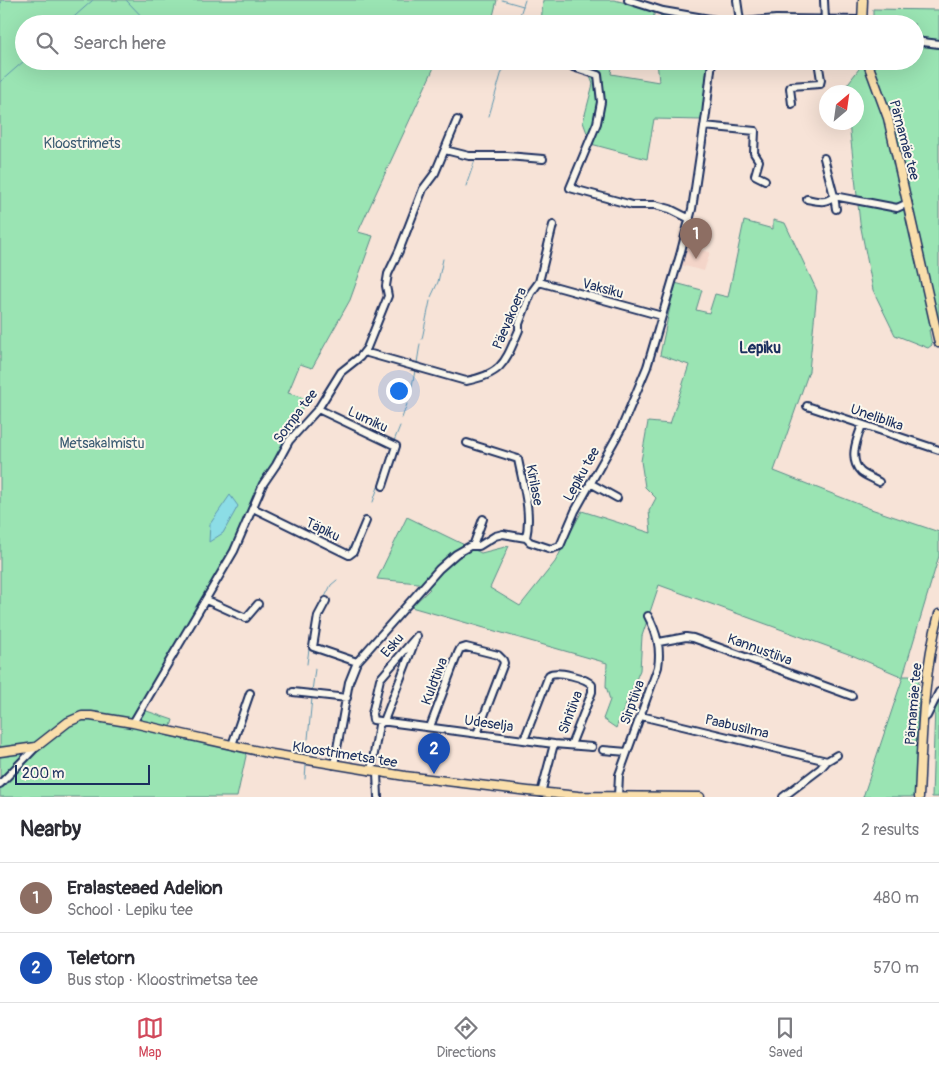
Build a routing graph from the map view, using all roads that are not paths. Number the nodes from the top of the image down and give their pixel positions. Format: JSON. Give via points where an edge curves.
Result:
{"nodes":[{"id":1,"x":628,"y":0,"type":"edge"},
{"id":2,"x":632,"y":0,"type":"edge"},
{"id":3,"x":737,"y":0,"type":"edge"},
{"id":4,"x":824,"y":0,"type":"edge"},
{"id":5,"x":863,"y":0,"type":"edge"},
{"id":6,"x":679,"y":15,"type":"edge"},
{"id":7,"x":736,"y":15,"type":"edge"},
{"id":8,"x":825,"y":15,"type":"edge"},
{"id":9,"x":863,"y":15,"type":"edge"},
{"id":10,"x":924,"y":42,"type":"edge"},
{"id":11,"x":939,"y":44,"type":"edge"},
{"id":12,"x":582,"y":70,"type":"edge"},
{"id":13,"x":711,"y":70,"type":"edge"},
{"id":14,"x":819,"y":70,"type":"edge"},
{"id":15,"x":870,"y":70,"type":"edge"},
{"id":16,"x":792,"y":104,"type":"dead end"},
{"id":17,"x":457,"y":120,"type":"dead end"},
{"id":18,"x":704,"y":126,"type":"junction"},
{"id":19,"x":445,"y":150,"type":"junction"},
{"id":20,"x":824,"y":158,"type":"dead end"},
{"id":21,"x":543,"y":159,"type":"dead end"},
{"id":22,"x":765,"y":180,"type":"dead end"},
{"id":23,"x":834,"y":196,"type":"junction"},
{"id":24,"x":806,"y":199,"type":"dead end"},
{"id":25,"x":908,"y":203,"type":"junction"},
{"id":26,"x":836,"y":209,"type":"dead end"},
{"id":27,"x":690,"y":219,"type":"junction"},
{"id":28,"x":553,"y":225,"type":"dead end"},
{"id":29,"x":539,"y":282,"type":"junction"},
{"id":30,"x":662,"y":316,"type":"junction"},
{"id":31,"x":938,"y":333,"type":"edge"},
{"id":32,"x":939,"y":343,"type":"edge"},
{"id":33,"x":364,"y":352,"type":"junction"},
{"id":34,"x":807,"y":406,"type":"dead end"},
{"id":35,"x":318,"y":409,"type":"junction"},
{"id":36,"x":862,"y":425,"type":"junction"},
{"id":37,"x":467,"y":443,"type":"dead end"},
{"id":38,"x":939,"y":450,"type":"edge"},
{"id":39,"x":879,"y":482,"type":"dead end"},
{"id":40,"x":590,"y":483,"type":"junction"},
{"id":41,"x":383,"y":486,"type":"dead end"},
{"id":42,"x":617,"y":498,"type":"dead end"},
{"id":43,"x":253,"y":508,"type":"junction"},
{"id":44,"x":483,"y":519,"type":"dead end"},
{"id":45,"x":366,"y":521,"type":"dead end"},
{"id":46,"x":526,"y":538,"type":"junction"},
{"id":47,"x":474,"y":546,"type":"junction"},
{"id":48,"x":206,"y":600,"type":"junction"},
{"id":49,"x":326,"y":601,"type":"dead end"},
{"id":50,"x":258,"y":604,"type":"dead end"},
{"id":51,"x":939,"y":614,"type":"edge"},
{"id":52,"x":648,"y":616,"type":"dead end"},
{"id":53,"x":659,"y":642,"type":"junction"},
{"id":54,"x":357,"y":662,"type":"junction"},
{"id":55,"x":293,"y":692,"type":"dead end"},
{"id":56,"x":250,"y":693,"type":"dead end"},
{"id":57,"x":938,"y":693,"type":"edge"},
{"id":58,"x":852,"y":696,"type":"dead end"},
{"id":59,"x":347,"y":698,"type":"junction"},
{"id":60,"x":924,"y":700,"type":"junction"},
{"id":61,"x":641,"y":716,"type":"junction"},
{"id":62,"x":922,"y":719,"type":"junction"},
{"id":63,"x":384,"y":721,"type":"junction"},
{"id":64,"x":133,"y":723,"type":"junction"},
{"id":65,"x":430,"y":727,"type":"junction"},
{"id":66,"x":477,"y":734,"type":"junction"},
{"id":67,"x":524,"y":740,"type":"junction"},
{"id":68,"x":554,"y":744,"type":"junction"},
{"id":69,"x":232,"y":745,"type":"junction"},
{"id":70,"x":571,"y":745,"type":"junction"},
{"id":71,"x":36,"y":747,"type":"junction"},
{"id":72,"x":592,"y":748,"type":"dead end"},
{"id":73,"x":603,"y":750,"type":"dead end"},
{"id":74,"x":0,"y":752,"type":"edge"},
{"id":75,"x":627,"y":752,"type":"junction"},
{"id":76,"x":837,"y":755,"type":"dead end"},
{"id":77,"x":827,"y":761,"type":"junction"},
{"id":78,"x":334,"y":765,"type":"junction"},
{"id":79,"x":374,"y":772,"type":"junction"},
{"id":80,"x":0,"y":784,"type":"edge"},
{"id":81,"x":541,"y":792,"type":"junction"},
{"id":82,"x":618,"y":796,"type":"edge"},
{"id":83,"x":378,"y":797,"type":"edge"},
{"id":84,"x":688,"y":797,"type":"edge"},
{"id":85,"x":700,"y":797,"type":"edge"},
{"id":86,"x":783,"y":797,"type":"edge"},
{"id":87,"x":919,"y":797,"type":"edge"}],
"edges":[{"from":1,"to":2,"type":"street"},
{"from":2,"to":6,"type":"street"},
{"from":3,"to":7,"type":"street"},
{"from":4,"to":8,"type":"street"},
{"from":5,"to":9,"type":"main road"},
{"from":10,"to":11,"type":"street"},
{"from":12,"to":27,"type":"street","via":[[598,75],[601,102],[597,123],[570,188],[632,204],[670,209]]},
{"from":13,"to":18,"type":"street","name":"Lepiku tee"},
{"from":14,"to":16,"type":"street","via":[[820,84],[791,86]]},
{"from":15,"to":25,"type":"main road","name":"Pärnamäe tee","via":[[888,118]]},
{"from":17,"to":19,"type":"street","name":"Sompa tee"},
{"from":18,"to":22,"type":"street","via":[[755,132],[754,153],[759,161],[755,175]]},
{"from":18,"to":27,"type":"street","name":"Lepiku tee"},
{"from":19,"to":21,"type":"street","via":[[469,156]]},
{"from":19,"to":33,"type":"street","name":"Sompa tee","via":[[436,173],[423,189],[388,274],[388,296]]},
{"from":20,"to":23,"type":"street"},
{"from":23,"to":24,"type":"street","via":[[823,202]]},
{"from":23,"to":25,"type":"street","via":[[897,208]]},
{"from":23,"to":26,"type":"street"},
{"from":25,"to":31,"type":"main road","name":"Pärnamäe tee"},
{"from":27,"to":30,"type":"street","name":"Lepiku tee"},
{"from":28,"to":29,"type":"street","name":"Päevakoera"},
{"from":29,"to":30,"type":"street","name":"Vaksiku"},
{"from":29,"to":33,"type":"street","name":"Päevakoera","via":[[531,293],[504,362],[484,378],[466,381]]},
{"from":30,"to":40,"type":"street","name":"Lepiku tee","via":[[633,402]]},
{"from":31,"to":32,"type":"main road","name":"Pärnamäe tee"},
{"from":33,"to":35,"type":"street","name":"Sompa tee","via":[[341,372]]},
{"from":34,"to":36,"type":"street","name":"Uneliblika"},
{"from":35,"to":41,"type":"street","name":"Lumiku","via":[[396,446]]},
{"from":35,"to":43,"type":"street","name":"Sompa tee","via":[[289,441],[263,484]]},
{"from":36,"to":38,"type":"street","name":"Uneliblika"},
{"from":36,"to":39,"type":"street","via":[[855,460],[862,473]]},
{"from":37,"to":46,"type":"street","name":"Kirilase","via":[[518,460],[529,524]]},
{"from":40,"to":42,"type":"street"},
{"from":40,"to":46,"type":"street","name":"Lepiku tee","via":[[560,546],[551,549]]},
{"from":43,"to":45,"type":"street","name":"Täpiku","via":[[349,554]]},
{"from":43,"to":48,"type":"street","name":"Sompa tee","via":[[234,551]]},
{"from":44,"to":47,"type":"street"},
{"from":46,"to":47,"type":"street","name":"Lepiku tee","via":[[502,534]]},
{"from":47,"to":54,"type":"street","name":"Lepiku tee","via":[[456,554],[439,569]]},
{"from":48,"to":50,"type":"street","via":[[246,618]]},
{"from":48,"to":64,"type":"street","name":"Sompa tee"},
{"from":49,"to":54,"type":"street","via":[[318,616],[313,647]]},
{"from":51,"to":60,"type":"main road","name":"Pärnamäe tee"},
{"from":52,"to":53,"type":"street","name":"Sirptiiva"},
{"from":53,"to":58,"type":"street","name":"Kannustiiva","via":[[693,638]]},
{"from":53,"to":61,"type":"street","name":"Sirptiiva","via":[[658,667]]},
{"from":54,"to":59,"type":"street","name":"Lepiku tee"},
{"from":55,"to":59,"type":"street"},
{"from":56,"to":69,"type":"street"},
{"from":57,"to":60,"type":"street"},
{"from":57,"to":62,"type":"street","via":[[927,716]]},
{"from":59,"to":78,"type":"street","name":"Lepiku tee"},
{"from":60,"to":62,"type":"main road","name":"Pärnamäe tee"},
{"from":61,"to":75,"type":"street","name":"Sirptiiva"},
{"from":61,"to":77,"type":"street","name":"Paabusilma"},
{"from":62,"to":87,"type":"main road","name":"Pärnamäe tee"},
{"from":63,"to":63,"type":"street","name":"Esku","via":[[410,655],[417,636],[380,679],[372,714],[373,720]]},
{"from":63,"to":65,"type":"street","name":"Udeselja"},
{"from":63,"to":79,"type":"street","name":"Esku","via":[[379,725]]},
{"from":64,"to":69,"type":"main road","name":"Kloostrimetsa tee"},
{"from":64,"to":71,"type":"main road","name":"Kloostrimetsa tee","via":[[82,716],[68,722]]},
{"from":65,"to":66,"type":"street","name":"Udeselja"},
{"from":65,"to":66,"type":"street","name":"Kuldtiiva","via":[[458,653],[466,646],[498,655],[504,664]]},
{"from":66,"to":67,"type":"street","name":"Udeselja"},
{"from":67,"to":68,"type":"street","name":"Udeselja"},
{"from":67,"to":70,"type":"street","name":"Sinitiiva","via":[[549,675],[556,672],[586,680],[592,685]]},
{"from":68,"to":70,"type":"street","name":"Udeselja"},
{"from":68,"to":81,"type":"street"},
{"from":69,"to":78,"type":"main road","name":"Kloostrimetsa tee"},
{"from":70,"to":72,"type":"street","name":"Udeselja"},
{"from":71,"to":74,"type":"main road"},
{"from":71,"to":80,"type":"street"},
{"from":73,"to":75,"type":"street"},
{"from":75,"to":82,"type":"street","name":"Sirptiiva","via":[[619,775]]},
{"from":76,"to":77,"type":"street"},
{"from":77,"to":86,"type":"street"},
{"from":78,"to":79,"type":"main road","name":"Kloostrimetsa tee"},
{"from":79,"to":81,"type":"main road","name":"Kloostrimetsa tee"},
{"from":79,"to":83,"type":"street","name":"Esku"},
{"from":81,"to":82,"type":"main road","name":"Kloostrimetsa tee"},
{"from":82,"to":84,"type":"main road","name":"Kloostrimetsa tee"},
{"from":84,"to":85,"type":"main road","name":"Kloostrimetsa tee"}]}
